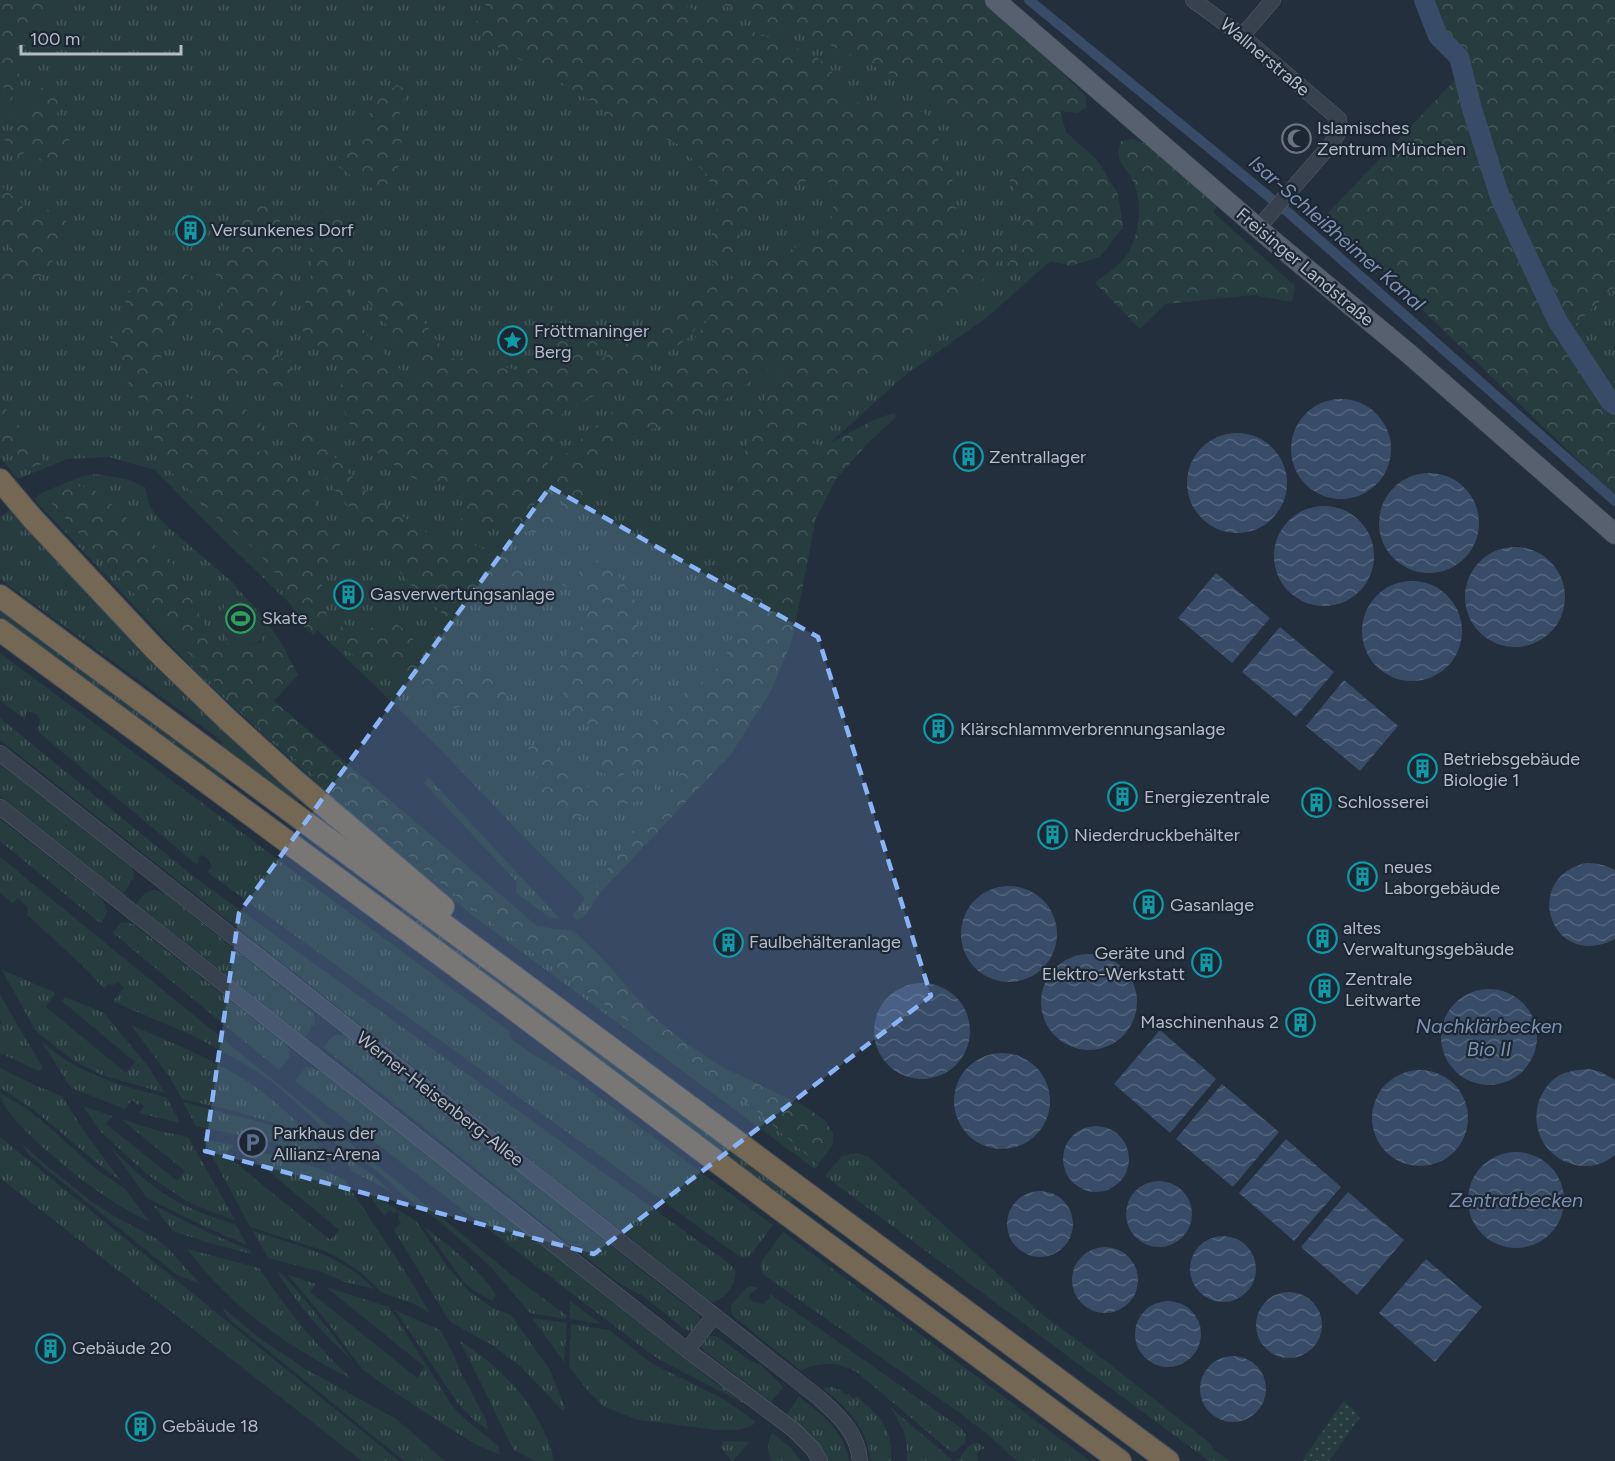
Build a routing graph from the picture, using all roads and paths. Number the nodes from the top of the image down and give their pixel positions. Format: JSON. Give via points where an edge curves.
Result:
{"nodes":[{"id":1,"x":995,"y":0,"type":"edge"},
{"id":2,"x":1193,"y":0,"type":"edge"},
{"id":3,"x":1273,"y":0,"type":"edge"},
{"id":4,"x":1242,"y":36,"type":"junction"},
{"id":5,"x":1258,"y":228,"type":"junction"},
{"id":6,"x":0,"y":480,"type":"edge"},
{"id":7,"x":1615,"y":534,"type":"edge"},
{"id":8,"x":0,"y":596,"type":"edge"},
{"id":9,"x":0,"y":630,"type":"edge"},
{"id":10,"x":0,"y":753,"type":"edge"},
{"id":11,"x":0,"y":807,"type":"edge"},
{"id":12,"x":547,"y":1002,"type":"junction"},
{"id":13,"x":714,"y":1316,"type":"junction"},
{"id":14,"x":687,"y":1350,"type":"junction"},
{"id":15,"x":820,"y":1461,"type":"edge"},
{"id":16,"x":860,"y":1461,"type":"edge"},
{"id":17,"x":1120,"y":1461,"type":"edge"},
{"id":18,"x":1168,"y":1461,"type":"edge"}],
"edges":[{"from":1,"to":5,"type":"main road","name":"Freisinger Landstraße"},
{"from":2,"to":4,"type":"street","name":"Wallnerstraße"},
{"from":3,"to":4,"type":"street"},
{"from":4,"to":5,"type":"street","name":"Wallnerstraße","via":[[1339,119],[1340,130]]},
{"from":5,"to":7,"type":"main road","name":"Freisinger Landstraße"},
{"from":6,"to":12,"type":"highway","via":[[154,648],[227,719],[435,901],[532,975]]},
{"from":8,"to":12,"type":"highway"},
{"from":9,"to":17,"type":"highway"},
{"from":10,"to":13,"type":"street","name":"Werner-Heisenberg-Allee"},
{"from":11,"to":14,"type":"street"},
{"from":12,"to":18,"type":"highway"},
{"from":13,"to":14,"type":"street"},
{"from":13,"to":16,"type":"street","name":"Werner-Heisenberg-Allee","via":[[837,1414],[849,1428]]},
{"from":14,"to":15,"type":"street","via":[[794,1430]]}]}
